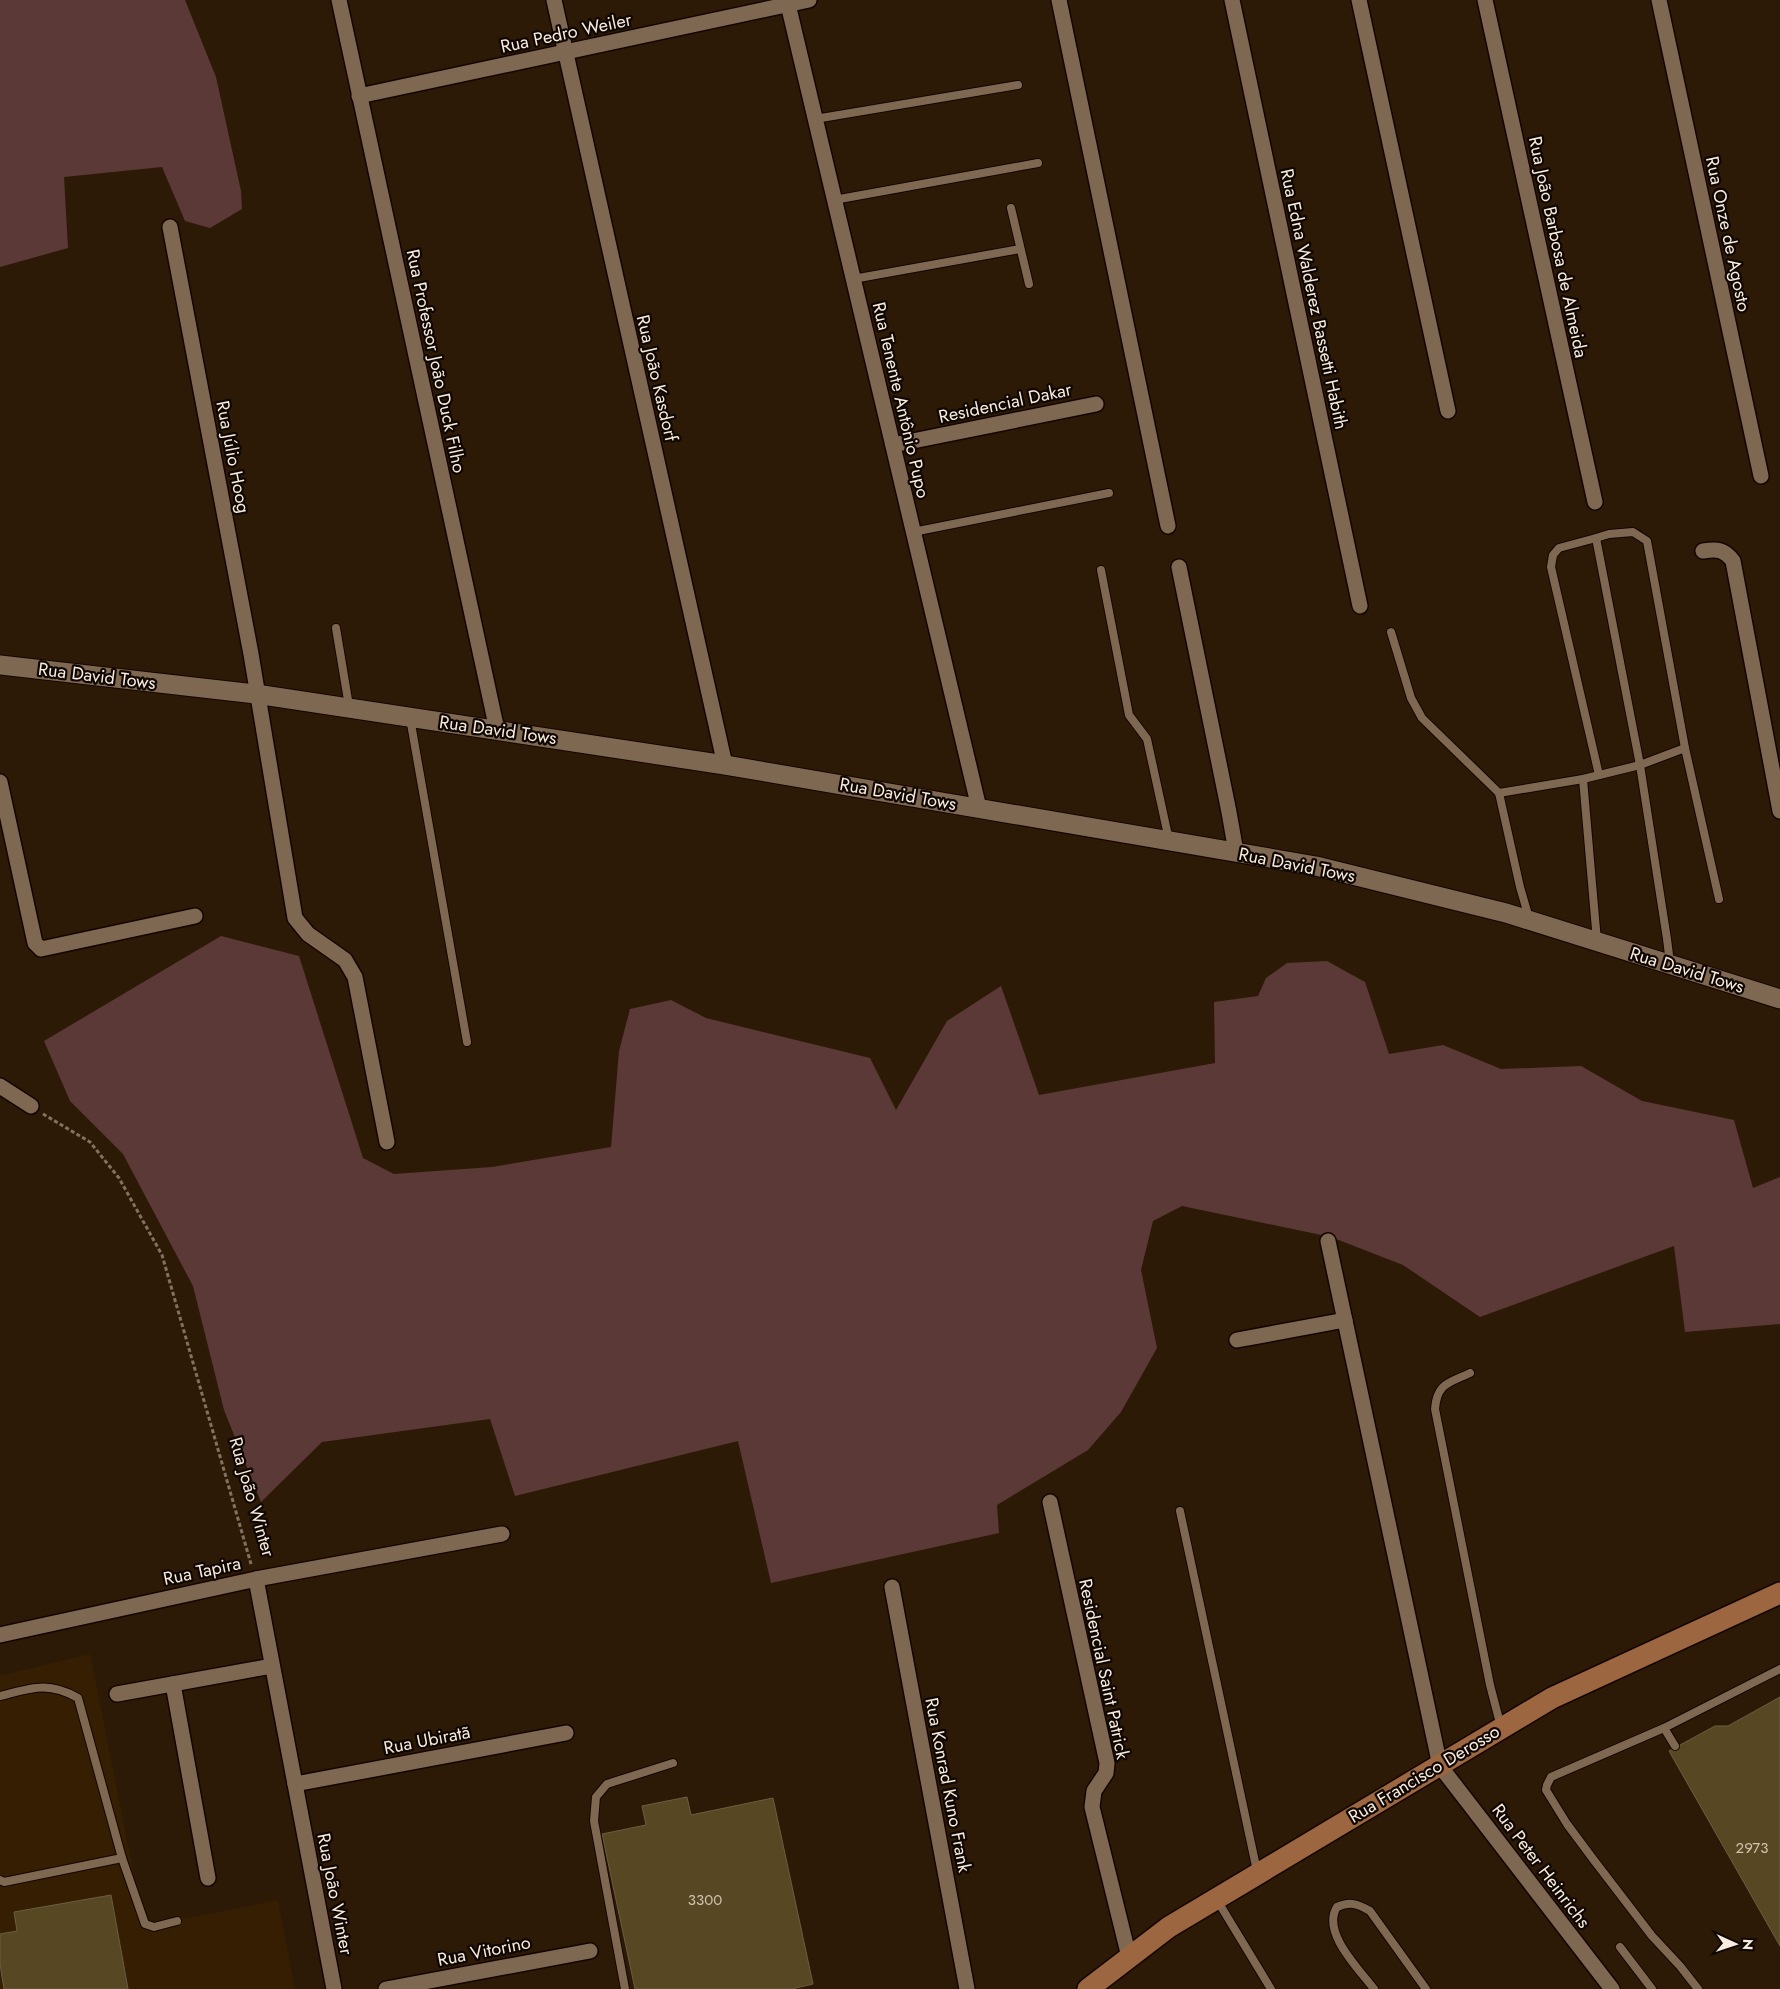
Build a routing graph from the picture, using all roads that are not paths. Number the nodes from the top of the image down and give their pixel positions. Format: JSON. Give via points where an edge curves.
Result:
{"nodes":[{"id":1,"x":339,"y":0,"type":"edge"},
{"id":2,"x":554,"y":0,"type":"edge"},
{"id":3,"x":809,"y":0,"type":"edge"},
{"id":4,"x":1059,"y":0,"type":"edge"},
{"id":5,"x":1232,"y":0,"type":"edge"},
{"id":6,"x":1359,"y":0,"type":"edge"},
{"id":7,"x":1485,"y":0,"type":"edge"},
{"id":8,"x":1658,"y":0,"type":"edge"},
{"id":9,"x":787,"y":2,"type":"edge"},
{"id":10,"x":565,"y":52,"type":"junction"},
{"id":11,"x":1018,"y":84,"type":"dead end"},
{"id":12,"x":360,"y":96,"type":"junction"},
{"id":13,"x":815,"y":119,"type":"junction"},
{"id":14,"x":1038,"y":163,"type":"dead end"},
{"id":15,"x":834,"y":200,"type":"junction"},
{"id":16,"x":1011,"y":208,"type":"dead end"},
{"id":17,"x":170,"y":227,"type":"dead end"},
{"id":18,"x":1020,"y":248,"type":"junction"},
{"id":19,"x":853,"y":279,"type":"junction"},
{"id":20,"x":1029,"y":284,"type":"dead end"},
{"id":21,"x":1096,"y":404,"type":"dead end"},
{"id":22,"x":1448,"y":411,"type":"dead end"},
{"id":23,"x":893,"y":445,"type":"junction"},
{"id":24,"x":1760,"y":476,"type":"dead end"},
{"id":25,"x":1109,"y":493,"type":"dead end"},
{"id":26,"x":1595,"y":502,"type":"dead end"},
{"id":27,"x":1168,"y":526,"type":"dead end"},
{"id":28,"x":913,"y":532,"type":"junction"},
{"id":29,"x":1596,"y":538,"type":"junction"},
{"id":30,"x":1703,"y":551,"type":"dead end"},
{"id":31,"x":1179,"y":568,"type":"dead end"},
{"id":32,"x":1101,"y":570,"type":"dead end"},
{"id":33,"x":1360,"y":606,"type":"dead end"},
{"id":34,"x":336,"y":628,"type":"dead end"},
{"id":35,"x":1391,"y":632,"type":"dead end"},
{"id":36,"x":0,"y":665,"type":"edge"},
{"id":37,"x":256,"y":694,"type":"junction"},
{"id":38,"x":349,"y":708,"type":"junction"},
{"id":39,"x":410,"y":718,"type":"junction"},
{"id":40,"x":497,"y":730,"type":"junction"},
{"id":41,"x":1685,"y":748,"type":"junction"},
{"id":42,"x":725,"y":764,"type":"junction"},
{"id":43,"x":1640,"y":765,"type":"junction"},
{"id":44,"x":1599,"y":775,"type":"junction"},
{"id":45,"x":1583,"y":779,"type":"junction"},
{"id":46,"x":0,"y":782,"type":"edge"},
{"id":47,"x":1499,"y":794,"type":"junction"},
{"id":48,"x":979,"y":808,"type":"junction"},
{"id":49,"x":1780,"y":811,"type":"edge"},
{"id":50,"x":1170,"y":841,"type":"junction"},
{"id":51,"x":1236,"y":852,"type":"junction"},
{"id":52,"x":1719,"y":899,"type":"dead end"},
{"id":53,"x":195,"y":916,"type":"dead end"},
{"id":54,"x":1529,"y":920,"type":"junction"},
{"id":55,"x":1597,"y":942,"type":"junction"},
{"id":56,"x":1670,"y":964,"type":"junction"},
{"id":57,"x":1780,"y":999,"type":"edge"},
{"id":58,"x":467,"y":1042,"type":"dead end"},
{"id":59,"x":0,"y":1086,"type":"edge"},
{"id":60,"x":30,"y":1106,"type":"road end"},
{"id":61,"x":387,"y":1142,"type":"dead end"},
{"id":62,"x":1328,"y":1241,"type":"dead end"},
{"id":63,"x":1345,"y":1320,"type":"junction"},
{"id":64,"x":1237,"y":1340,"type":"dead end"},
{"id":65,"x":1470,"y":1373,"type":"dead end"},
{"id":66,"x":1050,"y":1502,"type":"dead end"},
{"id":67,"x":1180,"y":1511,"type":"dead end"},
{"id":68,"x":502,"y":1534,"type":"dead end"},
{"id":69,"x":256,"y":1579,"type":"junction"},
{"id":70,"x":892,"y":1587,"type":"dead end"},
{"id":71,"x":1780,"y":1594,"type":"edge"},
{"id":72,"x":0,"y":1635,"type":"edge"},
{"id":73,"x":272,"y":1666,"type":"junction"},
{"id":74,"x":1780,"y":1669,"type":"edge"},
{"id":75,"x":173,"y":1684,"type":"junction"},
{"id":76,"x":117,"y":1694,"type":"dead end"},
{"id":77,"x":0,"y":1696,"type":"edge"},
{"id":78,"x":1664,"y":1728,"type":"junction"},
{"id":79,"x":1502,"y":1729,"type":"junction"},
{"id":80,"x":566,"y":1733,"type":"dead end"},
{"id":81,"x":1675,"y":1746,"type":"dead end"},
{"id":82,"x":673,"y":1763,"type":"dead end"},
{"id":83,"x":1440,"y":1766,"type":"junction"},
{"id":84,"x":295,"y":1784,"type":"junction"},
{"id":85,"x":122,"y":1858,"type":"junction"},
{"id":86,"x":1258,"y":1874,"type":"junction"},
{"id":87,"x":208,"y":1878,"type":"dead end"},
{"id":88,"x":0,"y":1880,"type":"edge"},
{"id":89,"x":1216,"y":1898,"type":"junction"},
{"id":90,"x":177,"y":1921,"type":"dead end"},
{"id":91,"x":1620,"y":1948,"type":"dead end"},
{"id":92,"x":590,"y":1951,"type":"dead end"},
{"id":93,"x":1129,"y":1957,"type":"junction"},
{"id":94,"x":334,"y":1989,"type":"edge"},
{"id":95,"x":386,"y":1989,"type":"edge"},
{"id":96,"x":625,"y":1989,"type":"edge"},
{"id":97,"x":967,"y":1989,"type":"edge"},
{"id":98,"x":1088,"y":1989,"type":"edge"},
{"id":99,"x":1270,"y":1989,"type":"edge"},
{"id":100,"x":1374,"y":1989,"type":"edge"},
{"id":101,"x":1426,"y":1989,"type":"edge"},
{"id":102,"x":1612,"y":1989,"type":"edge"},
{"id":103,"x":1652,"y":1989,"type":"edge"},
{"id":104,"x":1698,"y":1989,"type":"edge"}],
"edges":[{"from":1,"to":12,"type":"street","name":"Rua Professor João Duck Filho"},
{"from":2,"to":10,"type":"street","name":"Rua João Kasdorf"},
{"from":3,"to":9,"type":"street","name":"Rua Pedro Weiler"},
{"from":4,"to":27,"type":"street"},
{"from":5,"to":33,"type":"street","name":"Rua Edna Walderez Bassetti Habith"},
{"from":6,"to":22,"type":"street"},
{"from":7,"to":26,"type":"street","name":"Rua João Barbosa de Almeida"},
{"from":8,"to":24,"type":"street","name":"Rua Onze de Agosto"},
{"from":9,"to":10,"type":"street","name":"Rua Pedro Weiler"},
{"from":9,"to":13,"type":"street","name":"Rua Tenente Antônio Pupo"},
{"from":10,"to":12,"type":"street","name":"Rua Pedro Weiler"},
{"from":10,"to":42,"type":"street","name":"Rua João Kasdorf"},
{"from":11,"to":13,"type":"lane"},
{"from":12,"to":40,"type":"street","name":"Rua Professor João Duck Filho"},
{"from":13,"to":15,"type":"street","name":"Rua Tenente Antônio Pupo"},
{"from":14,"to":15,"type":"lane"},
{"from":15,"to":19,"type":"street","name":"Rua Tenente Antônio Pupo"},
{"from":16,"to":18,"type":"lane"},
{"from":17,"to":37,"type":"street","name":"Rua Júlio Hoog"},
{"from":18,"to":19,"type":"lane"},
{"from":18,"to":20,"type":"lane"},
{"from":19,"to":23,"type":"street","name":"Rua Tenente Antônio Pupo"},
{"from":21,"to":23,"type":"street","name":"Residencial Dakar"},
{"from":23,"to":28,"type":"street","name":"Rua Tenente Antônio Pupo"},
{"from":25,"to":28,"type":"lane"},
{"from":28,"to":48,"type":"street","name":"Rua Tenente Antônio Pupo"},
{"from":29,"to":41,"type":"lane","via":[[1633,532],[1647,541]]},
{"from":29,"to":43,"type":"lane"},
{"from":29,"to":44,"type":"lane","via":[[1559,548],[1553,555],[1551,567]]},
{"from":30,"to":49,"type":"street","via":[[1717,549],[1727,553],[1733,561]]},
{"from":31,"to":51,"type":"street"},
{"from":32,"to":50,"type":"lane","via":[[1130,715],[1147,739]]},
{"from":34,"to":38,"type":"lane"},
{"from":35,"to":47,"type":"lane","via":[[1411,698],[1422,718]]},
{"from":36,"to":37,"type":"street","name":"Rua David Tows"},
{"from":37,"to":38,"type":"street","name":"Rua David Tows"},
{"from":37,"to":61,"type":"street","name":"Rua Júlio Hoog","via":[[295,918],[308,934],[345,960],[355,977]]},
{"from":38,"to":39,"type":"street","name":"Rua David Tows"},
{"from":39,"to":40,"type":"street","name":"Rua David Tows"},
{"from":39,"to":58,"type":"lane"},
{"from":40,"to":42,"type":"street","name":"Rua David Tows"},
{"from":41,"to":43,"type":"lane"},
{"from":41,"to":52,"type":"lane"},
{"from":42,"to":48,"type":"street","name":"Rua David Tows"},
{"from":43,"to":44,"type":"lane"},
{"from":43,"to":56,"type":"lane"},
{"from":44,"to":45,"type":"lane"},
{"from":45,"to":47,"type":"lane"},
{"from":45,"to":55,"type":"lane"},
{"from":46,"to":53,"type":"street","via":[[36,942],[41,949]]},
{"from":47,"to":54,"type":"lane"},
{"from":48,"to":50,"type":"street","name":"Rua David Tows"},
{"from":50,"to":51,"type":"street","name":"Rua David Tows"},
{"from":51,"to":54,"type":"street","name":"Rua David Tows","via":[[1316,866]]},
{"from":54,"to":55,"type":"street","name":"Rua David Tows"},
{"from":55,"to":56,"type":"street","name":"Rua David Tows"},
{"from":56,"to":57,"type":"street","name":"Rua David Tows"},
{"from":59,"to":60,"type":"street"},
{"from":62,"to":63,"type":"street"},
{"from":63,"to":64,"type":"street"},
{"from":63,"to":83,"type":"street"},
{"from":65,"to":79,"type":"lane","via":[[1442,1386],[1436,1395],[1435,1409],[1490,1685]]},
{"from":66,"to":93,"type":"street","name":"Residencial Saint Patrick","via":[[1107,1763],[1106,1773],[1094,1791],[1092,1807]]},
{"from":67,"to":86,"type":"lane"},
{"from":68,"to":69,"type":"street","name":"Rua Tapira"},
{"from":69,"to":72,"type":"street","name":"Rua Tapira"},
{"from":69,"to":73,"type":"street","name":"Rua João Winter"},
{"from":70,"to":97,"type":"street","name":"Rua Konrad Kuno Frank"},
{"from":71,"to":79,"type":"main road","name":"Rua Francisco Derosso","via":[[1552,1698]]},
{"from":73,"to":75,"type":"street"},
{"from":73,"to":84,"type":"street","name":"Rua João Winter"},
{"from":74,"to":78,"type":"lane"},
{"from":75,"to":76,"type":"street"},
{"from":75,"to":87,"type":"street"},
{"from":77,"to":85,"type":"lane","via":[[37,1686],[61,1689],[78,1698]]},
{"from":78,"to":81,"type":"lane"},
{"from":78,"to":104,"type":"lane","via":[[1551,1777],[1546,1790],[1593,1859]]},
{"from":79,"to":83,"type":"main road","name":"Rua Francisco Derosso"},
{"from":80,"to":84,"type":"street","name":"Rua Ubiratã"},
{"from":82,"to":96,"type":"lane","via":[[608,1784],[596,1797],[594,1821]]},
{"from":83,"to":86,"type":"main road","name":"Rua Francisco Derosso"},
{"from":83,"to":102,"type":"street","name":"Rua Peter Heinrichs"},
{"from":84,"to":94,"type":"street","name":"Rua João Winter"},
{"from":85,"to":88,"type":"lane","via":[[4,1882]]},
{"from":85,"to":90,"type":"lane","via":[[144,1924],[154,1927]]},
{"from":86,"to":89,"type":"main road","name":"Rua Francisco Derosso"},
{"from":89,"to":93,"type":"main road","name":"Rua Francisco Derosso"},
{"from":89,"to":99,"type":"lane"},
{"from":91,"to":103,"type":"lane"},
{"from":92,"to":95,"type":"street","name":"Rua Vitorino"},
{"from":93,"to":98,"type":"main road","name":"Rua Francisco Derosso"},
{"from":100,"to":101,"type":"lane","via":[[1332,1928],[1337,1907],[1344,1904],[1359,1904],[1370,1912]]}]}
